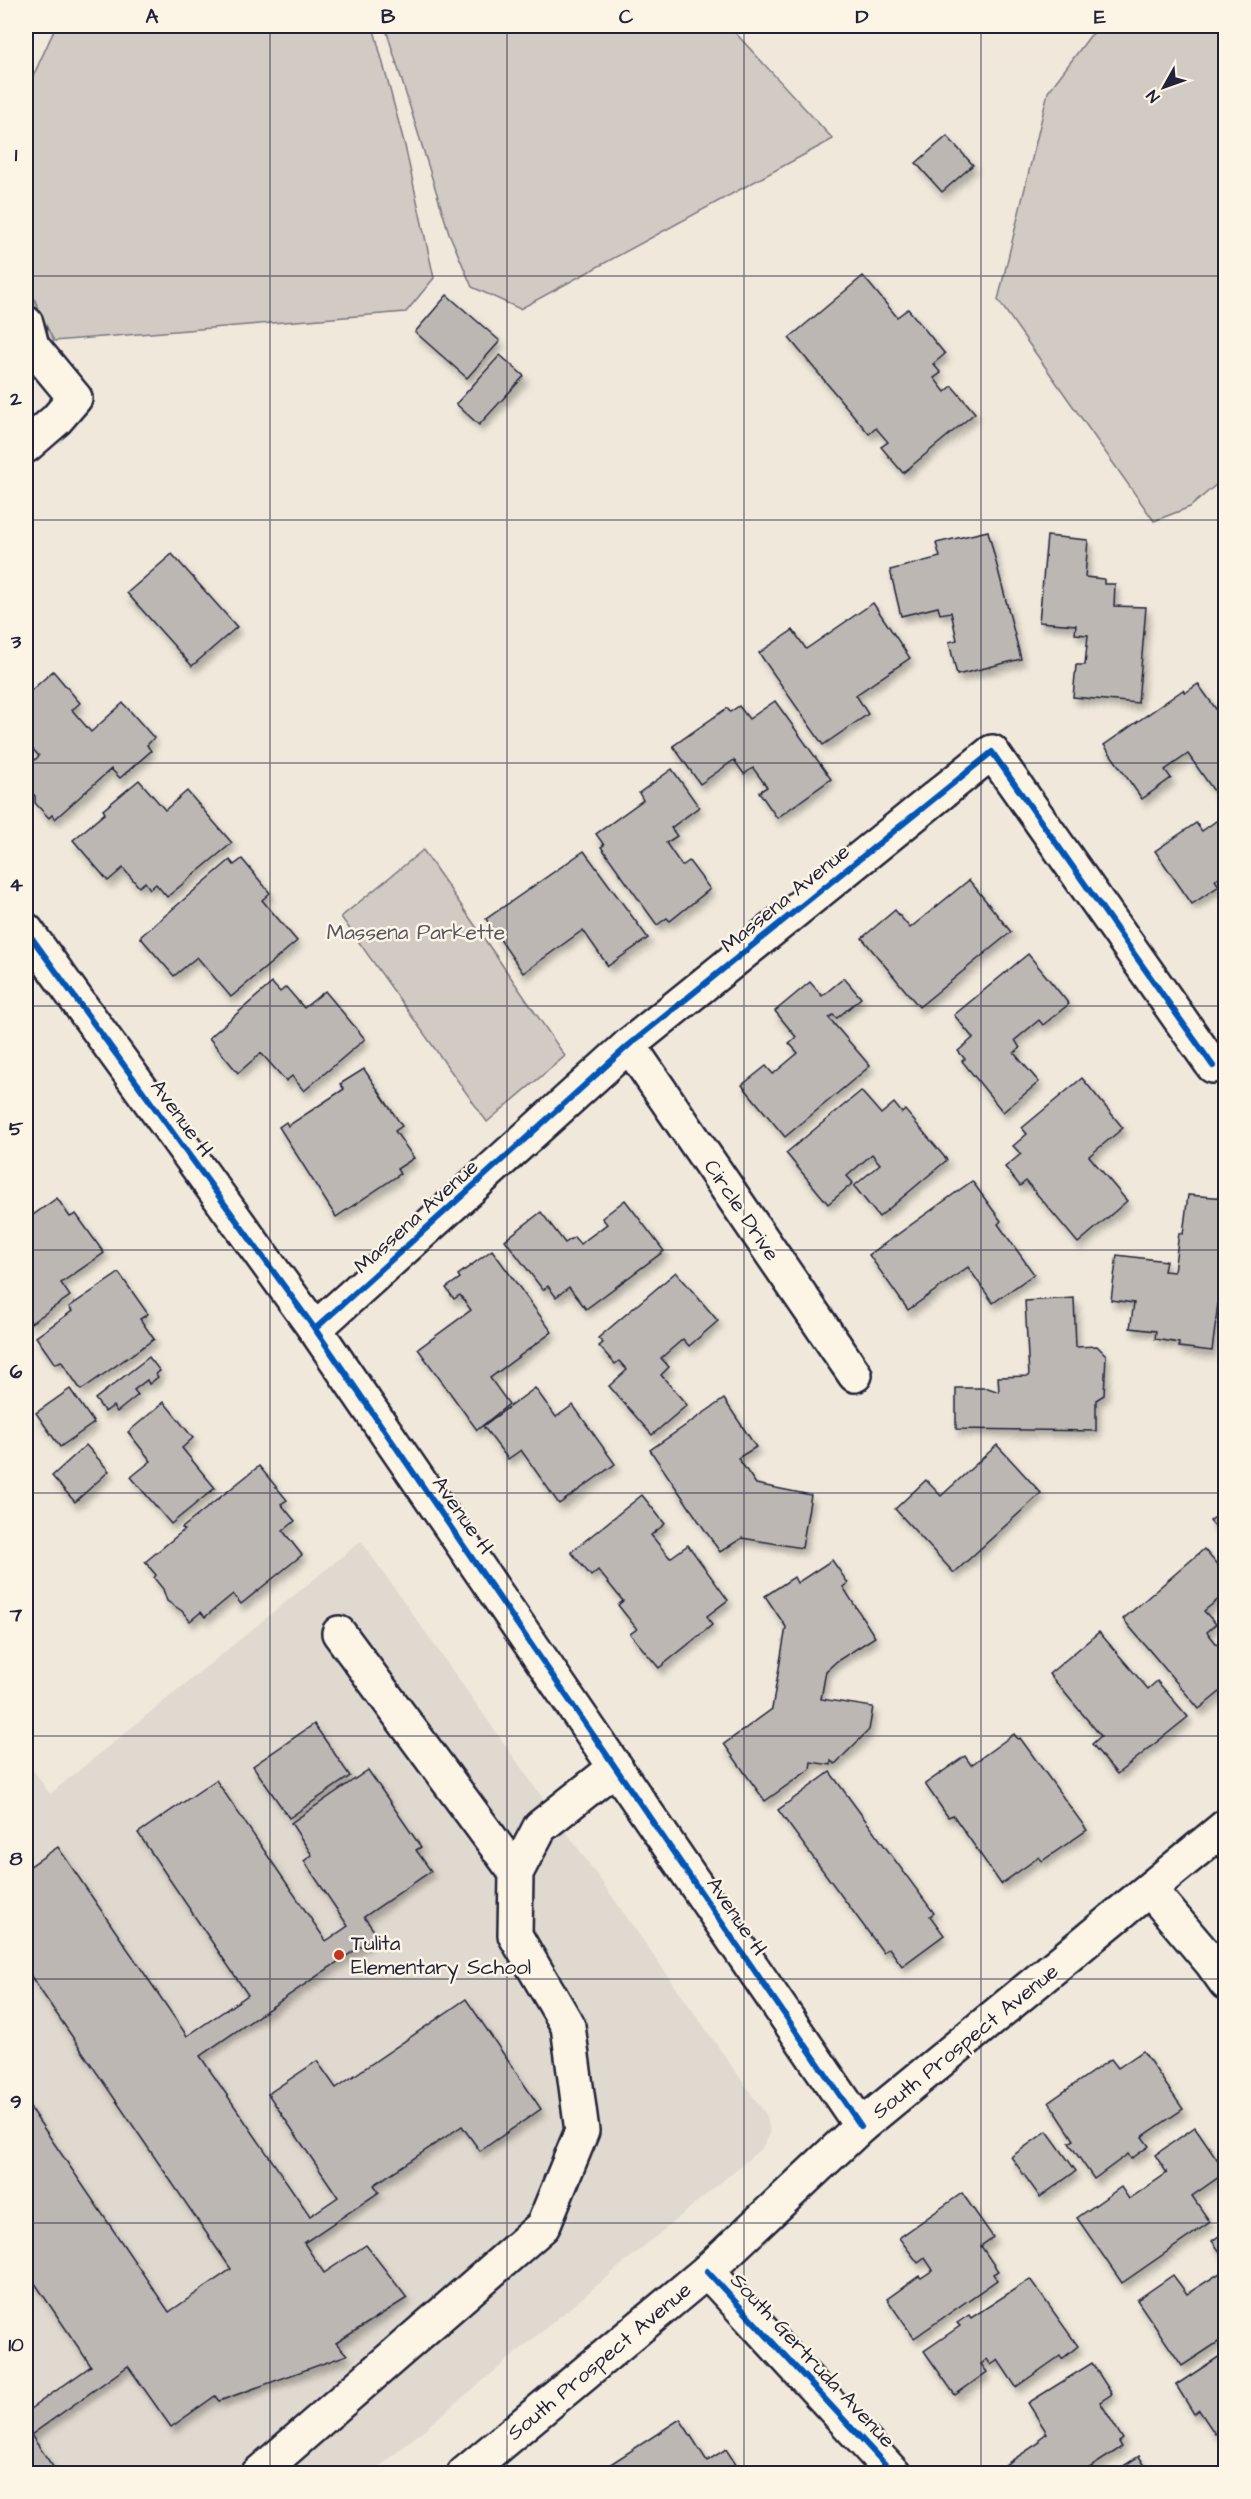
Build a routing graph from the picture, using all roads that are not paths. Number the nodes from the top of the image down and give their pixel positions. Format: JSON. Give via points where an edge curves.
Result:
{"nodes":[{"id":1,"x":26,"y":323,"type":"edge"},
{"id":2,"x":26,"y":446,"type":"edge"},
{"id":3,"x":26,"y":930,"type":"edge"},
{"id":4,"x":629,"y":1045,"type":"junction"},
{"id":5,"x":1213,"y":1066,"type":"dead end"},
{"id":6,"x":315,"y":1329,"type":"junction"},
{"id":7,"x":855,"y":1375,"type":"dead end"},
{"id":8,"x":339,"y":1633,"type":"dead end"},
{"id":9,"x":616,"y":1767,"type":"junction"},
{"id":10,"x":1226,"y":1826,"type":"edge"},
{"id":11,"x":516,"y":1873,"type":"junction"},
{"id":12,"x":1150,"y":1890,"type":"junction"},
{"id":13,"x":1226,"y":1983,"type":"edge"},
{"id":14,"x":861,"y":2126,"type":"junction"},
{"id":15,"x":707,"y":2271,"type":"junction"},
{"id":16,"x":258,"y":2474,"type":"edge"},
{"id":17,"x":464,"y":2474,"type":"edge"},
{"id":18,"x":894,"y":2474,"type":"edge"}],
"edges":[{"from":1,"to":2,"type":"street","via":[[32,346],[75,398]]},
{"from":3,"to":6,"type":"street","name":"Avenue H"},
{"from":4,"to":5,"type":"street","name":"Massena Avenue","via":[[992,752]]},
{"from":4,"to":6,"type":"street","name":"Massena Avenue"},
{"from":4,"to":7,"type":"street","name":"Circle Drive"},
{"from":6,"to":9,"type":"street","name":"Avenue H"},
{"from":8,"to":11,"type":"street"},
{"from":9,"to":11,"type":"street","via":[[540,1827]]},
{"from":9,"to":14,"type":"street","name":"Avenue H"},
{"from":10,"to":12,"type":"street","name":"South Prospect Avenue"},
{"from":11,"to":16,"type":"street","via":[[515,1935],[568,2026],[582,2131],[543,2226]]},
{"from":12,"to":13,"type":"street"},
{"from":12,"to":14,"type":"street","name":"South Prospect Avenue"},
{"from":14,"to":15,"type":"street","name":"South Prospect Avenue"},
{"from":15,"to":17,"type":"street","name":"South Prospect Avenue"},
{"from":15,"to":18,"type":"street","name":"South Gertruda Avenue"}]}
